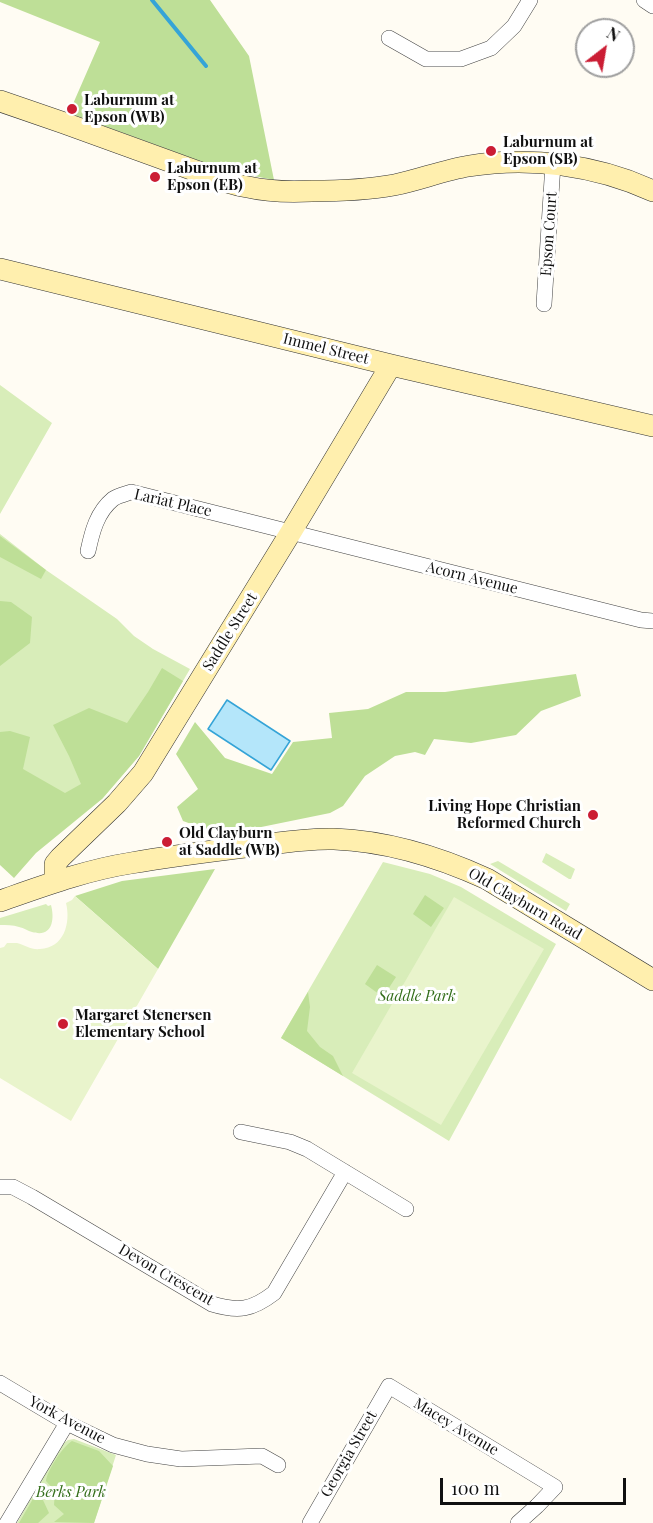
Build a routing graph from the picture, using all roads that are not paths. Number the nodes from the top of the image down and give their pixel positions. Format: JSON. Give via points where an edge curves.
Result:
{"nodes":[{"id":1,"x":530,"y":0,"type":"edge"},
{"id":2,"x":644,"y":0,"type":"edge"},
{"id":3,"x":653,"y":6,"type":"edge"},
{"id":4,"x":389,"y":39,"type":"dead end"},
{"id":5,"x":0,"y":101,"type":"edge"},
{"id":6,"x":553,"y":164,"type":"junction"},
{"id":7,"x":653,"y":191,"type":"edge"},
{"id":8,"x":0,"y":269,"type":"edge"},
{"id":9,"x":544,"y":304,"type":"dead end"},
{"id":10,"x":391,"y":365,"type":"junction"},
{"id":11,"x":653,"y":417,"type":"edge"},
{"id":12,"x":630,"y":420,"type":"junction"},
{"id":13,"x":653,"y":426,"type":"edge"},
{"id":14,"x":291,"y":532,"type":"junction"},
{"id":15,"x":88,"y":551,"type":"dead end"},
{"id":16,"x":653,"y":621,"type":"edge"},
{"id":17,"x":55,"y":882,"type":"junction"},
{"id":18,"x":0,"y":901,"type":"edge"},
{"id":19,"x":653,"y":980,"type":"edge"},
{"id":20,"x":241,"y":1132,"type":"dead end"},
{"id":21,"x":345,"y":1172,"type":"junction"},
{"id":22,"x":0,"y":1187,"type":"edge"},
{"id":23,"x":406,"y":1209,"type":"dead end"},
{"id":24,"x":0,"y":1383,"type":"edge"},
{"id":25,"x":389,"y":1386,"type":"joint"},
{"id":26,"x":67,"y":1422,"type":"junction"},
{"id":27,"x":278,"y":1466,"type":"dead end"},
{"id":28,"x":7,"y":1523,"type":"edge"},
{"id":29,"x":310,"y":1523,"type":"edge"},
{"id":30,"x":518,"y":1523,"type":"edge"}],
"edges":[{"from":1,"to":4,"type":"street","via":[[514,26],[491,48],[461,58],[426,59]]},
{"from":2,"to":3,"type":"street"},
{"from":5,"to":6,"type":"street","via":[[221,180],[279,192],[348,191],[395,185],[469,166]]},
{"from":6,"to":7,"type":"street","via":[[609,175]]},
{"from":6,"to":9,"type":"street","name":"Epson Court"},
{"from":8,"to":10,"type":"street","name":"Immel Street"},
{"from":10,"to":12,"type":"street","name":"Immel Street"},
{"from":10,"to":14,"type":"street","name":"Saddle Street"},
{"from":11,"to":12,"type":"street"},
{"from":12,"to":13,"type":"street","name":"Immel Street"},
{"from":14,"to":15,"type":"street","name":"Lariat Place","via":[[130,492],[113,498],[102,512],[92,529]]},
{"from":14,"to":16,"type":"street","name":"Acorn Avenue"},
{"from":14,"to":17,"type":"street","name":"Saddle Street","via":[[143,773],[55,864]]},
{"from":17,"to":18,"type":"street","name":"Old Clayburn Road"},
{"from":17,"to":19,"type":"street","name":"Old Clayburn Road","via":[[129,863],[234,848],[333,839],[383,844],[430,855],[487,879]]},
{"from":20,"to":21,"type":"street","via":[[290,1142]]},
{"from":21,"to":22,"type":"street","name":"Devon Crescent","via":[[274,1293],[253,1307],[239,1309],[212,1304],[32,1197],[13,1187]]},
{"from":21,"to":23,"type":"street"},
{"from":24,"to":26,"type":"street","name":"York Avenue"},
{"from":25,"to":29,"type":"street","name":"Georgia Street"},
{"from":25,"to":30,"type":"street","name":"Macey Avenue","via":[[555,1487]]},
{"from":26,"to":27,"type":"street","name":"York Avenue","via":[[113,1445],[147,1454],[181,1459],[262,1456]]},
{"from":26,"to":28,"type":"street"}]}
